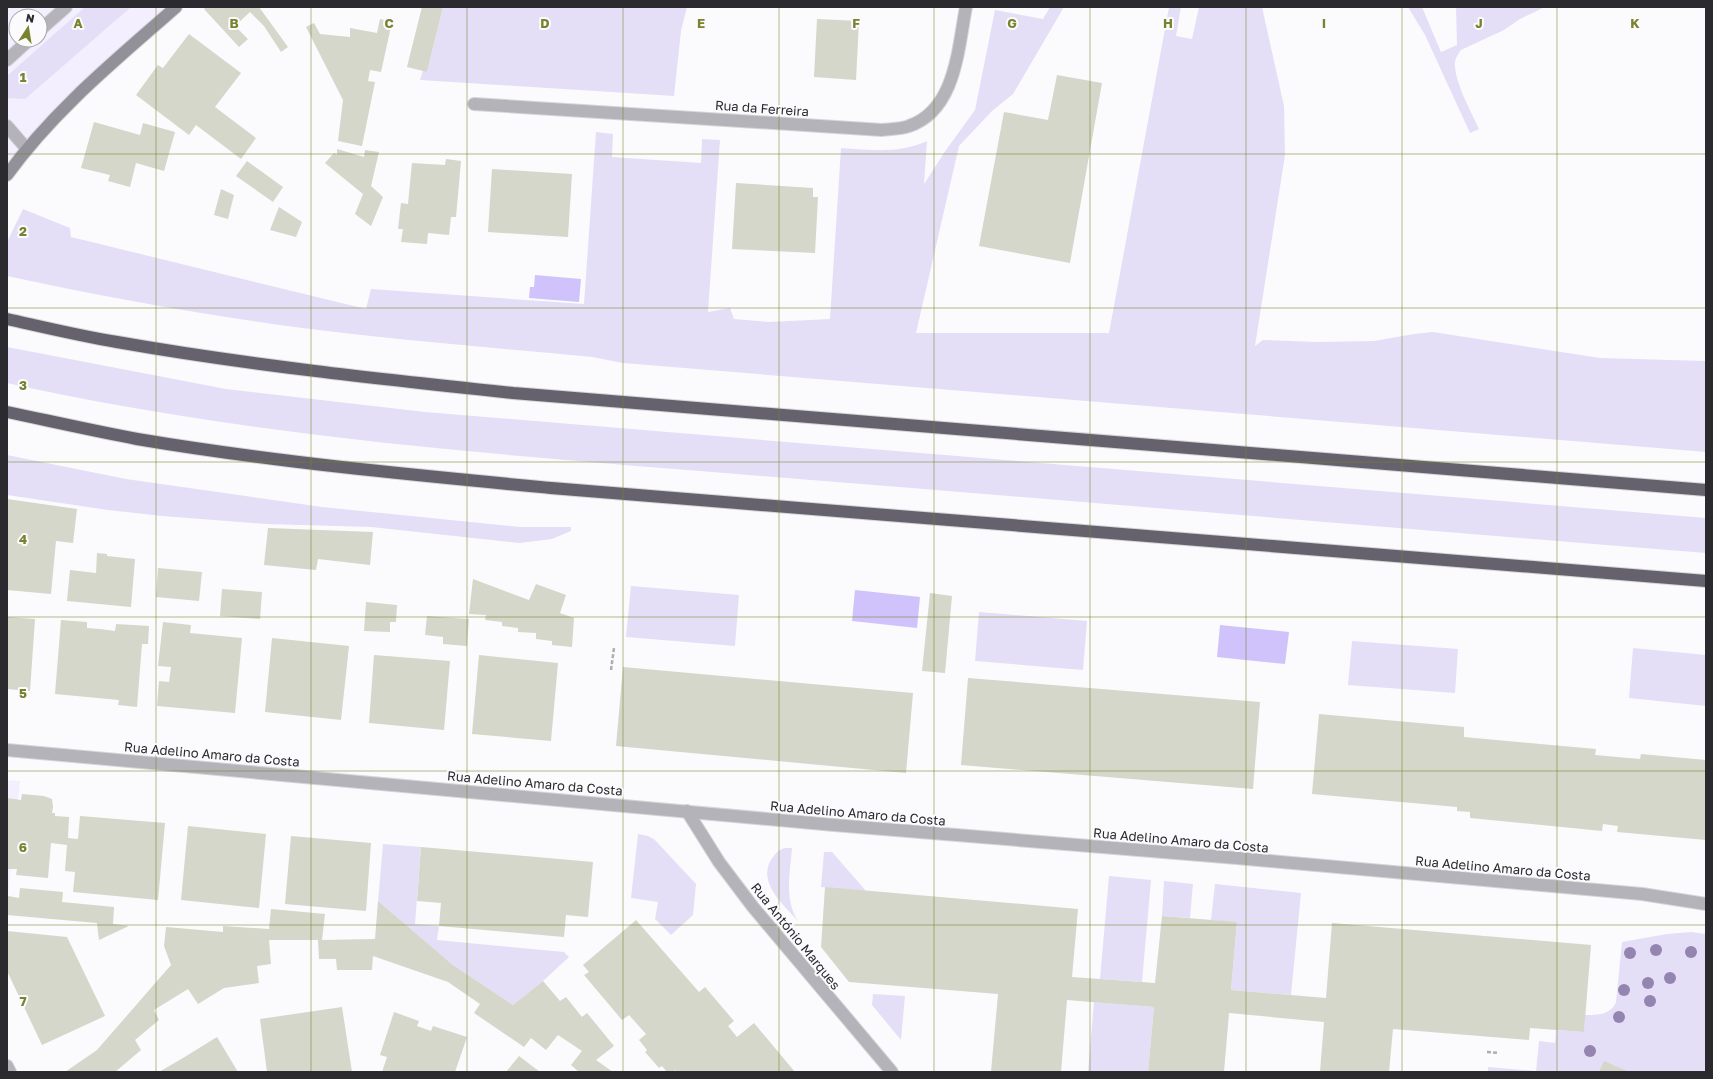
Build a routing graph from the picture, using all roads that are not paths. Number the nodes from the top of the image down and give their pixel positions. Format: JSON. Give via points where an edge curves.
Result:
{"nodes":[{"id":1,"x":66,"y":7,"type":"edge"},
{"id":2,"x":176,"y":7,"type":"edge"},
{"id":3,"x":966,"y":7,"type":"edge"},
{"id":4,"x":48,"y":23,"type":"edge"},
{"id":5,"x":20,"y":48,"type":"edge"},
{"id":6,"x":7,"y":60,"type":"edge"},
{"id":7,"x":474,"y":104,"type":"dead end"},
{"id":8,"x":7,"y":126,"type":"edge"},
{"id":9,"x":26,"y":148,"type":"junction"},
{"id":10,"x":7,"y":174,"type":"edge"},
{"id":11,"x":7,"y":319,"type":"edge"},
{"id":12,"x":7,"y":412,"type":"edge"},
{"id":13,"x":1706,"y":490,"type":"edge"},
{"id":14,"x":1706,"y":582,"type":"edge"},
{"id":15,"x":7,"y":750,"type":"edge"},
{"id":16,"x":687,"y":811,"type":"junction"},
{"id":17,"x":1706,"y":904,"type":"edge"},
{"id":18,"x":7,"y":1066,"type":"edge"},
{"id":19,"x":10,"y":1072,"type":"edge"},
{"id":20,"x":892,"y":1072,"type":"edge"}],
"edges":[{"from":1,"to":4,"type":"street"},
{"from":2,"to":9,"type":"street","via":[[102,73]]},
{"from":3,"to":7,"type":"street","name":"Rua da Ferreira","via":[[952,76],[944,98],[933,112],[920,121],[900,129],[882,130]]},
{"from":5,"to":6,"type":"street"},
{"from":8,"to":9,"type":"street"},
{"from":9,"to":10,"type":"street"},
{"from":11,"to":13,"type":"highway","via":[[115,342],[230,360],[513,393]]},
{"from":12,"to":14,"type":"highway","via":[[137,439],[378,472],[559,489]]},
{"from":15,"to":16,"type":"street","name":"Rua Adelino Amaro da Costa"},
{"from":16,"to":17,"type":"street","name":"Rua Adelino Amaro da Costa","via":[[1642,894]]},
{"from":16,"to":20,"type":"street","name":"Rua António Marques","via":[[753,907]]},
{"from":18,"to":19,"type":"street"}]}
